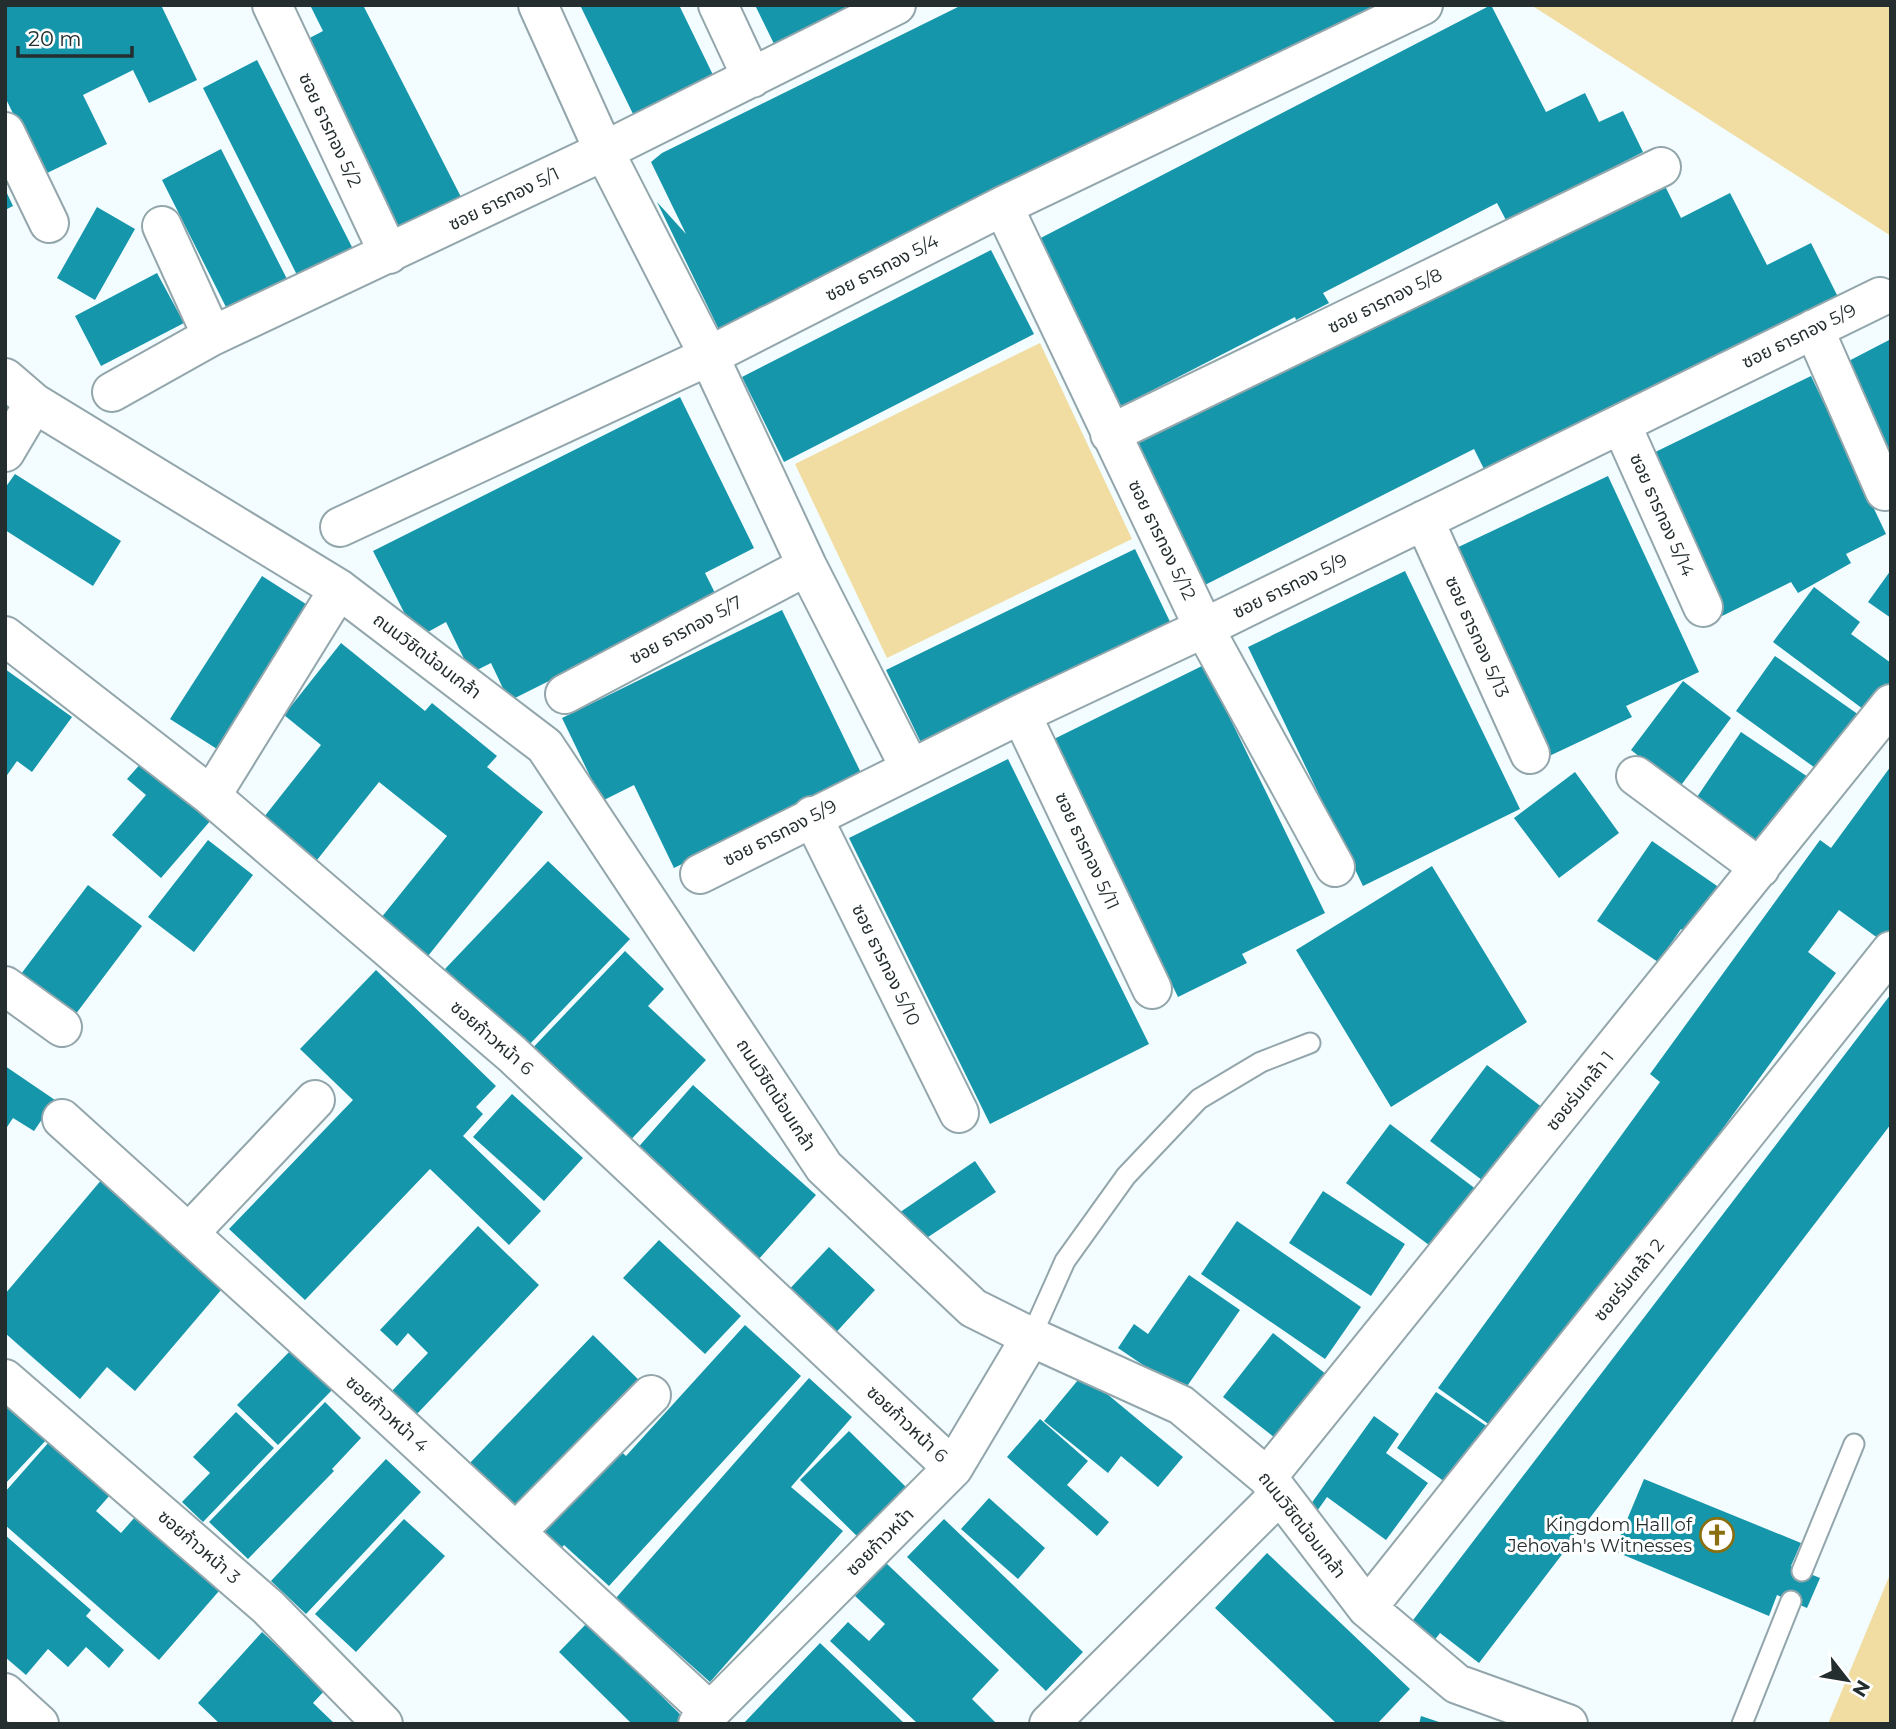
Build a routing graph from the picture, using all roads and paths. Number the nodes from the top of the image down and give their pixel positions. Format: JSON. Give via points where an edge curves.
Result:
{"nodes":[{"id":1,"x":272,"y":5,"type":"edge"},
{"id":2,"x":538,"y":5,"type":"edge"},
{"id":3,"x":718,"y":5,"type":"edge"},
{"id":4,"x":896,"y":5,"type":"edge"},
{"id":5,"x":1423,"y":5,"type":"edge"},
{"id":6,"x":752,"y":78,"type":"junction"},
{"id":7,"x":5,"y":132,"type":"edge"},
{"id":8,"x":604,"y":151,"type":"junction"},
{"id":9,"x":1661,"y":167,"type":"dead end"},
{"id":10,"x":1003,"y":206,"type":"junction"},
{"id":11,"x":49,"y":223,"type":"dead end"},
{"id":12,"x":162,"y":226,"type":"dead end"},
{"id":13,"x":388,"y":254,"type":"junction"},
{"id":14,"x":1880,"y":297,"type":"dead end"},
{"id":15,"x":1814,"y":329,"type":"junction"},
{"id":16,"x":212,"y":336,"type":"junction"},
{"id":17,"x":709,"y":356,"type":"junction"},
{"id":18,"x":5,"y":377,"type":"edge"},
{"id":19,"x":112,"y":392,"type":"dead end"},
{"id":20,"x":34,"y":403,"type":"junction"},
{"id":21,"x":1621,"y":424,"type":"junction"},
{"id":22,"x":1110,"y":434,"type":"junction"},
{"id":23,"x":5,"y":452,"type":"edge"},
{"id":24,"x":1885,"y":491,"type":"dead end"},
{"id":25,"x":1424,"y":520,"type":"junction"},
{"id":26,"x":340,"y":527,"type":"dead end"},
{"id":27,"x":807,"y":566,"type":"junction"},
{"id":28,"x":339,"y":589,"type":"junction"},
{"id":29,"x":1703,"y":607,"type":"dead end"},
{"id":30,"x":1204,"y":628,"type":"junction"},
{"id":31,"x":5,"y":636,"type":"edge"},
{"id":32,"x":565,"y":694,"type":"dead end"},
{"id":33,"x":1891,"y":704,"type":"edge"},
{"id":34,"x":1021,"y":714,"type":"junction"},
{"id":35,"x":1530,"y":754,"type":"dead end"},
{"id":36,"x":910,"y":768,"type":"junction"},
{"id":37,"x":1636,"y":776,"type":"dead end"},
{"id":38,"x":211,"y":796,"type":"junction"},
{"id":39,"x":812,"y":816,"type":"junction"},
{"id":40,"x":1335,"y":867,"type":"dead end"},
{"id":41,"x":1760,"y":868,"type":"junction"},
{"id":42,"x":700,"y":874,"type":"dead end"},
{"id":43,"x":1891,"y":951,"type":"edge"},
{"id":44,"x":5,"y":986,"type":"edge"},
{"id":45,"x":1152,"y":989,"type":"dead end"},
{"id":46,"x":62,"y":1027,"type":"dead end"},
{"id":47,"x":1310,"y":1043,"type":"dead end"},
{"id":48,"x":314,"y":1100,"type":"dead end"},
{"id":49,"x":959,"y":1113,"type":"dead end"},
{"id":50,"x":62,"y":1119,"type":"dead end"},
{"id":51,"x":189,"y":1233,"type":"junction"},
{"id":52,"x":1031,"y":1337,"type":"junction"},
{"id":53,"x":5,"y":1379,"type":"edge"},
{"id":54,"x":651,"y":1395,"type":"dead end"},
{"id":55,"x":1854,"y":1444,"type":"dead end"},
{"id":56,"x":953,"y":1468,"type":"junction"},
{"id":57,"x":1273,"y":1486,"type":"junction"},
{"id":58,"x":516,"y":1532,"type":"junction"},
{"id":59,"x":1802,"y":1571,"type":"dead end"},
{"id":60,"x":1791,"y":1601,"type":"dead end"},
{"id":61,"x":1367,"y":1608,"type":"junction"},
{"id":62,"x":5,"y":1693,"type":"edge"},
{"id":63,"x":704,"y":1718,"type":"edge"},
{"id":64,"x":39,"y":1724,"type":"edge"},
{"id":65,"x":383,"y":1724,"type":"edge"},
{"id":66,"x":1049,"y":1724,"type":"edge"},
{"id":67,"x":1569,"y":1724,"type":"edge"},
{"id":68,"x":1742,"y":1724,"type":"edge"}],
"edges":[{"from":1,"to":13,"type":"street","name":"ซอย ธารทอง 5/2"},
{"from":2,"to":8,"type":"street"},
{"from":3,"to":6,"type":"street"},
{"from":4,"to":6,"type":"street","name":"ซอย ธารทอง 5/1"},
{"from":5,"to":10,"type":"street","name":"ซอย ธารทอง 5/4"},
{"from":6,"to":8,"type":"street","name":"ซอย ธารทอง 5/1"},
{"from":7,"to":11,"type":"street"},
{"from":8,"to":13,"type":"street","name":"ซอย ธารทอง 5/1"},
{"from":8,"to":17,"type":"street"},
{"from":9,"to":22,"type":"street","name":"ซอย ธารทอง 5/8"},
{"from":10,"to":17,"type":"street","name":"ซอย ธารทอง 5/4"},
{"from":10,"to":22,"type":"street","name":"ซอย ธารทอง 5/12"},
{"from":12,"to":16,"type":"street"},
{"from":13,"to":16,"type":"street","name":"ซอย ธารทอง 5/1"},
{"from":14,"to":15,"type":"street","name":"ซอย ธารทอง 5/9"},
{"from":15,"to":21,"type":"street","name":"ซอย ธารทอง 5/9"},
{"from":15,"to":24,"type":"street"},
{"from":16,"to":19,"type":"street","name":"ซอย ธารทอง 5/1"},
{"from":17,"to":26,"type":"street","name":"ซอย ธารทอง 5/4"},
{"from":17,"to":27,"type":"street"},
{"from":18,"to":20,"type":"street","name":"ถนนวิชิตน้อมเกล้า"},
{"from":20,"to":23,"type":"street"},
{"from":20,"to":28,"type":"street","name":"ถนนวิชิตน้อมเกล้า"},
{"from":21,"to":25,"type":"street","name":"ซอย ธารทอง 5/9"},
{"from":21,"to":29,"type":"street","name":"ซอย ธารทอง 5/14"},
{"from":22,"to":30,"type":"street","name":"ซอย ธารทอง 5/12"},
{"from":25,"to":30,"type":"street","name":"ซอย ธารทอง 5/9"},
{"from":25,"to":35,"type":"street","name":"ซอย ธารทอง 5/13"},
{"from":27,"to":32,"type":"street","name":"ซอย ธารทอง 5/7"},
{"from":27,"to":36,"type":"street"},
{"from":28,"to":38,"type":"street"},
{"from":28,"to":52,"type":"street","name":"ถนนวิชิตน้อมเกล้า","via":[[545,746],[824,1167],[973,1308]]},
{"from":30,"to":34,"type":"street","name":"ซอย ธารทอง 5/9"},
{"from":30,"to":40,"type":"street","name":"ซอย ธารทอง 5/12"},
{"from":31,"to":38,"type":"street","name":"ซอยก้าวหน้า 6"},
{"from":33,"to":41,"type":"street","name":"ซอยร่มเกล้า 1"},
{"from":34,"to":36,"type":"street","name":"ซอย ธารทอง 5/9"},
{"from":34,"to":45,"type":"street","name":"ซอย ธารทอง 5/11"},
{"from":36,"to":39,"type":"street","name":"ซอย ธารทอง 5/9"},
{"from":37,"to":41,"type":"street"},
{"from":38,"to":56,"type":"street","name":"ซอยก้าวหน้า 6","via":[[512,1054]]},
{"from":39,"to":42,"type":"street","name":"ซอย ธารทอง 5/9"},
{"from":39,"to":49,"type":"street","name":"ซอย ธารทอง 5/10"},
{"from":41,"to":57,"type":"street","name":"ซอยร่มเกล้า 1"},
{"from":43,"to":61,"type":"street","name":"ซอยร่มเกล้า 2"},
{"from":44,"to":46,"type":"street"},
{"from":47,"to":52,"type":"lane","via":[[1261,1062],[1199,1099],[1126,1176],[1065,1261]]},
{"from":48,"to":51,"type":"street"},
{"from":50,"to":51,"type":"street","name":"ซอยก้าวหน้า 4"},
{"from":51,"to":58,"type":"street","name":"ซอยก้าวหน้า 4"},
{"from":52,"to":56,"type":"street","name":"ซอยก้าวหน้า"},
{"from":52,"to":57,"type":"street","name":"ถนนวิชิตน้อมเกล้า","via":[[1181,1405]]},
{"from":53,"to":65,"type":"street","name":"ซอยก้าวหน้า 3","via":[[268,1607]]},
{"from":54,"to":58,"type":"street"},
{"from":55,"to":59,"type":"lane"},
{"from":56,"to":63,"type":"street","name":"ซอยก้าวหน้า"},
{"from":57,"to":61,"type":"street","name":"ถนนวิชิตน้อมเกล้า"},
{"from":57,"to":66,"type":"street","name":"ซอยร่มเกล้า 1"},
{"from":58,"to":63,"type":"street","name":"ซอยก้าวหน้า 4"},
{"from":60,"to":68,"type":"lane"},
{"from":61,"to":67,"type":"street","name":"ถนนวิชิตน้อมเกล้า","via":[[1457,1684]]},
{"from":62,"to":64,"type":"street"}]}
